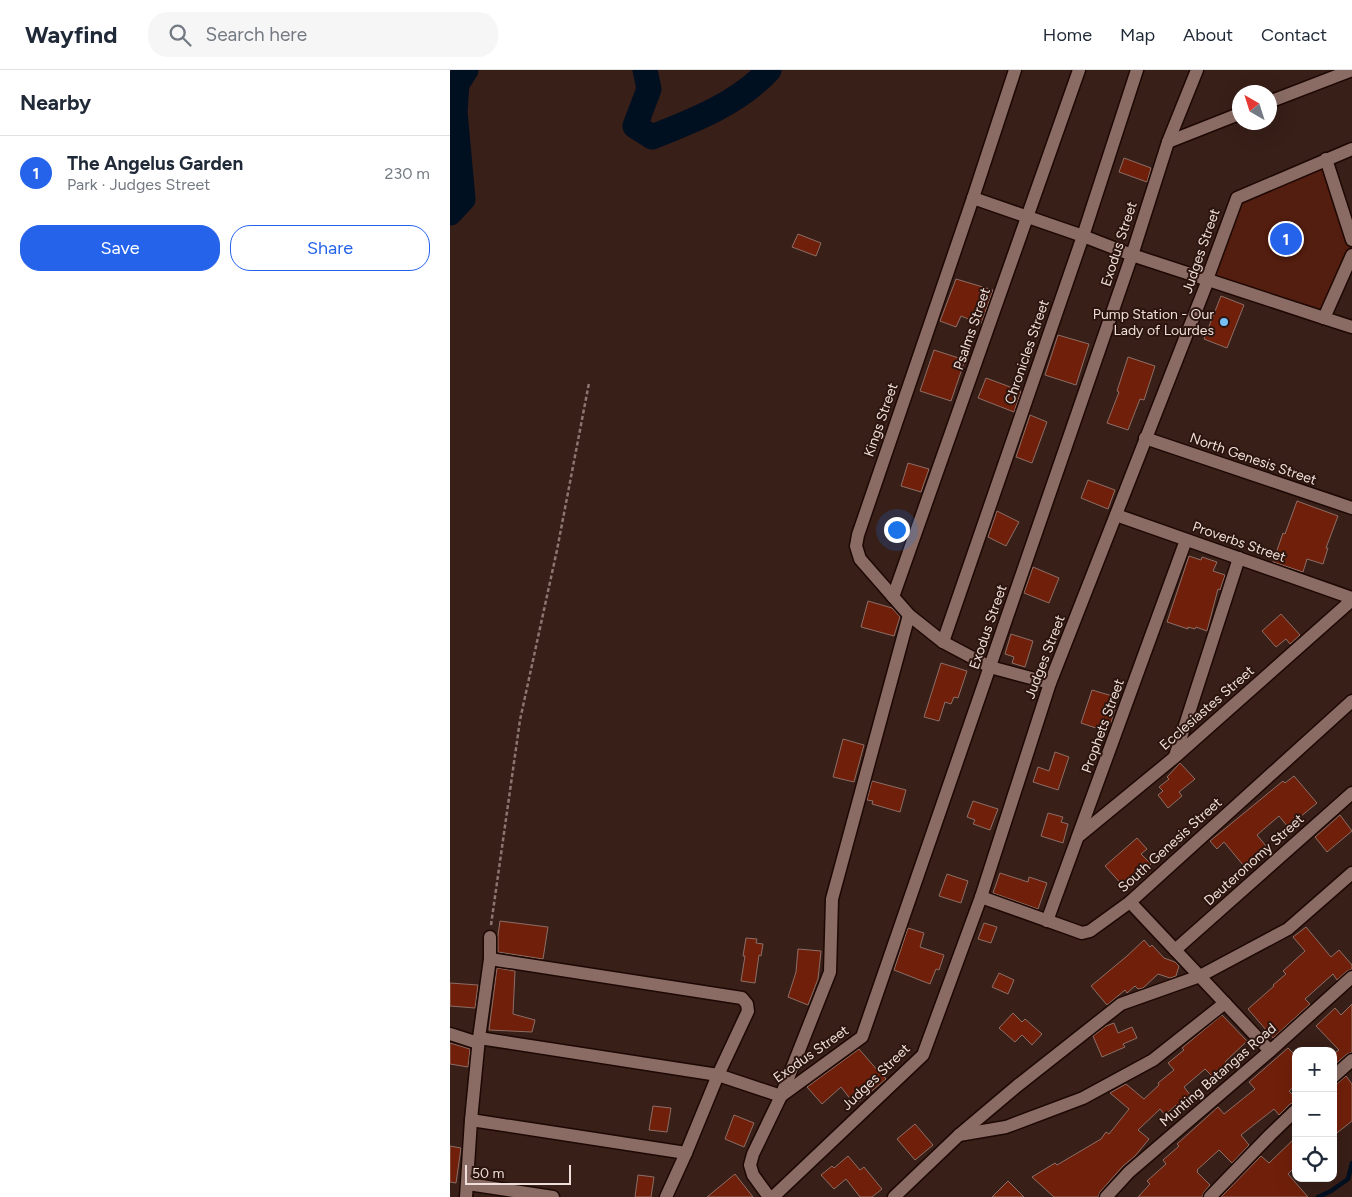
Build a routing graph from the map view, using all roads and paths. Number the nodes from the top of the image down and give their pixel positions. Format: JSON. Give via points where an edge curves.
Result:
{"nodes":[{"id":1,"x":1015,"y":70,"type":"edge"},
{"id":2,"x":1079,"y":70,"type":"edge"},
{"id":3,"x":1137,"y":70,"type":"edge"},
{"id":4,"x":1352,"y":70,"type":"edge"},
{"id":5,"x":1198,"y":71,"type":"edge"},
{"id":6,"x":1277,"y":99,"type":"edge"},
{"id":7,"x":1232,"y":117,"type":"edge"},
{"id":8,"x":1168,"y":142,"type":"junction"},
{"id":9,"x":1352,"y":149,"type":"edge"},
{"id":10,"x":1326,"y":159,"type":"junction"},
{"id":11,"x":973,"y":198,"type":"junction"},
{"id":12,"x":1027,"y":217,"type":"junction"},
{"id":13,"x":1351,"y":231,"type":"edge"},
{"id":14,"x":1083,"y":236,"type":"junction"},
{"id":15,"x":1352,"y":254,"type":"edge"},
{"id":16,"x":1132,"y":255,"type":"junction"},
{"id":17,"x":1208,"y":280,"type":"junction"},
{"id":18,"x":1324,"y":318,"type":"junction"},
{"id":19,"x":1352,"y":328,"type":"edge"},
{"id":20,"x":589,"y":384,"type":"dead end"},
{"id":21,"x":1145,"y":438,"type":"junction"},
{"id":22,"x":1352,"y":508,"type":"edge"},
{"id":23,"x":1116,"y":515,"type":"junction"},
{"id":24,"x":1186,"y":540,"type":"junction"},
{"id":25,"x":1239,"y":558,"type":"junction"},
{"id":26,"x":893,"y":597,"type":"junction"},
{"id":27,"x":1352,"y":599,"type":"edge"},
{"id":28,"x":909,"y":615,"type":"junction"},
{"id":29,"x":943,"y":642,"type":"junction"},
{"id":30,"x":990,"y":667,"type":"junction"},
{"id":31,"x":1050,"y":683,"type":"junction"},
{"id":32,"x":1352,"y":701,"type":"edge"},
{"id":33,"x":1175,"y":757,"type":"junction"},
{"id":34,"x":1352,"y":793,"type":"edge"},
{"id":35,"x":1079,"y":836,"type":"junction"},
{"id":36,"x":1352,"y":873,"type":"edge"},
{"id":37,"x":981,"y":898,"type":"junction"},
{"id":38,"x":1130,"y":902,"type":"junction"},
{"id":39,"x":1047,"y":921,"type":"junction"},
{"id":40,"x":490,"y":937,"type":"joint"},
{"id":41,"x":1175,"y":950,"type":"junction"},
{"id":42,"x":490,"y":959,"type":"junction"},
{"id":43,"x":1200,"y":976,"type":"junction"},
{"id":44,"x":1351,"y":980,"type":"edge"},
{"id":45,"x":1225,"y":1003,"type":"junction"},
{"id":46,"x":450,"y":1034,"type":"edge"},
{"id":47,"x":479,"y":1040,"type":"junction"},
{"id":48,"x":1270,"y":1051,"type":"junction"},
{"id":49,"x":1352,"y":1060,"type":"edge"},
{"id":50,"x":1337,"y":1073,"type":"edge"},
{"id":51,"x":718,"y":1075,"type":"junction"},
{"id":52,"x":781,"y":1096,"type":"junction"},
{"id":53,"x":1292,"y":1114,"type":"edge"},
{"id":54,"x":471,"y":1120,"type":"junction"},
{"id":55,"x":959,"y":1135,"type":"junction"},
{"id":56,"x":686,"y":1153,"type":"junction"},
{"id":57,"x":468,"y":1184,"type":"junction"},
{"id":58,"x":466,"y":1197,"type":"edge"},
{"id":59,"x":553,"y":1197,"type":"edge"},
{"id":60,"x":666,"y":1197,"type":"edge"},
{"id":61,"x":769,"y":1197,"type":"edge"},
{"id":62,"x":773,"y":1197,"type":"edge"},
{"id":63,"x":894,"y":1197,"type":"edge"},
{"id":64,"x":1106,"y":1197,"type":"edge"},
{"id":65,"x":1210,"y":1197,"type":"edge"}],
"edges":[{"from":1,"to":11,"type":"street","name":"Kings Street"},
{"from":2,"to":12,"type":"street","name":"Psalms Street"},
{"from":3,"to":14,"type":"street","name":"Chronicles Street"},
{"from":4,"to":6,"type":"street"},
{"from":5,"to":8,"type":"street","name":"Exodus Street"},
{"from":7,"to":8,"type":"street"},
{"from":8,"to":16,"type":"street","name":"Exodus Street"},
{"from":9,"to":10,"type":"street","name":"Judges Street"},
{"from":10,"to":13,"type":"street"},
{"from":10,"to":17,"type":"street","name":"Judges Street","via":[[1236,198]]},
{"from":11,"to":12,"type":"street"},
{"from":11,"to":26,"type":"street","name":"Kings Street","via":[[858,535],[856,546],[860,559]]},
{"from":12,"to":14,"type":"street"},
{"from":12,"to":26,"type":"street","name":"Psalms Street"},
{"from":14,"to":16,"type":"street"},
{"from":14,"to":29,"type":"street","name":"Chronicles Street"},
{"from":15,"to":18,"type":"street"},
{"from":16,"to":17,"type":"street"},
{"from":16,"to":30,"type":"street","name":"Exodus Street"},
{"from":17,"to":18,"type":"street"},
{"from":17,"to":21,"type":"street","name":"Judges Street"},
{"from":18,"to":19,"type":"street"},
{"from":20,"to":40,"type":"path","via":[[520,720]]},
{"from":21,"to":22,"type":"street","name":"North Genesis Street"},
{"from":21,"to":23,"type":"street","name":"Judges Street"},
{"from":23,"to":24,"type":"street","name":"Proverbs Street"},
{"from":23,"to":31,"type":"street","name":"Judges Street"},
{"from":24,"to":25,"type":"street","name":"Proverbs Street"},
{"from":24,"to":35,"type":"street","name":"Prophets Street"},
{"from":25,"to":27,"type":"street","name":"Proverbs Street"},
{"from":25,"to":33,"type":"street"},
{"from":26,"to":28,"type":"street","name":"Kings Street"},
{"from":27,"to":33,"type":"street","name":"Ecclesiastes Street"},
{"from":28,"to":29,"type":"street","name":"Kings Street"},
{"from":28,"to":52,"type":"street","via":[[832,899],[830,972]]},
{"from":29,"to":30,"type":"street","name":"Kings Street"},
{"from":30,"to":31,"type":"street","name":"Kings Street"},
{"from":30,"to":52,"type":"street","name":"Exodus Street","via":[[862,1037]]},
{"from":31,"to":37,"type":"street","name":"Judges Street"},
{"from":32,"to":38,"type":"street","name":"South Genesis Street"},
{"from":33,"to":35,"type":"street","name":"Ecclesiastes Street"},
{"from":34,"to":41,"type":"street","name":"Deuteronomy Street"},
{"from":35,"to":39,"type":"street","name":"Prophets Street"},
{"from":36,"to":43,"type":"street","via":[[1288,929]]},
{"from":37,"to":39,"type":"street","name":"South Genesis Street"},
{"from":37,"to":62,"type":"street","name":"Judges Street","via":[[923,1055]]},
{"from":38,"to":39,"type":"street","name":"South Genesis Street","via":[[1090,931],[1082,933]]},
{"from":38,"to":41,"type":"street"},
{"from":40,"to":42,"type":"street"},
{"from":41,"to":43,"type":"street"},
{"from":42,"to":47,"type":"street"},
{"from":42,"to":51,"type":"street","via":[[742,998],[748,1011]]},
{"from":43,"to":45,"type":"street"},
{"from":43,"to":55,"type":"street","via":[[1120,1004]]},
{"from":44,"to":48,"type":"street","name":"Munting Batangas Road"},
{"from":45,"to":48,"type":"street"},
{"from":45,"to":55,"type":"street","via":[[1153,1060],[1083,1098],[1006,1127]]},
{"from":46,"to":47,"type":"street","name":"Exodus Street"},
{"from":47,"to":51,"type":"street","name":"Exodus Street"},
{"from":47,"to":54,"type":"street"},
{"from":48,"to":64,"type":"street","name":"Munting Batangas Road","via":[[1129,1172]]},
{"from":49,"to":50,"type":"street"},
{"from":51,"to":52,"type":"street","name":"Exodus Street"},
{"from":51,"to":56,"type":"street"},
{"from":52,"to":61,"type":"street","via":[[750,1165],[752,1175]]},
{"from":53,"to":65,"type":"street"},
{"from":54,"to":56,"type":"street"},
{"from":54,"to":57,"type":"street"},
{"from":55,"to":63,"type":"street"},
{"from":56,"to":60,"type":"street"},
{"from":57,"to":58,"type":"street"},
{"from":57,"to":59,"type":"street"}]}
